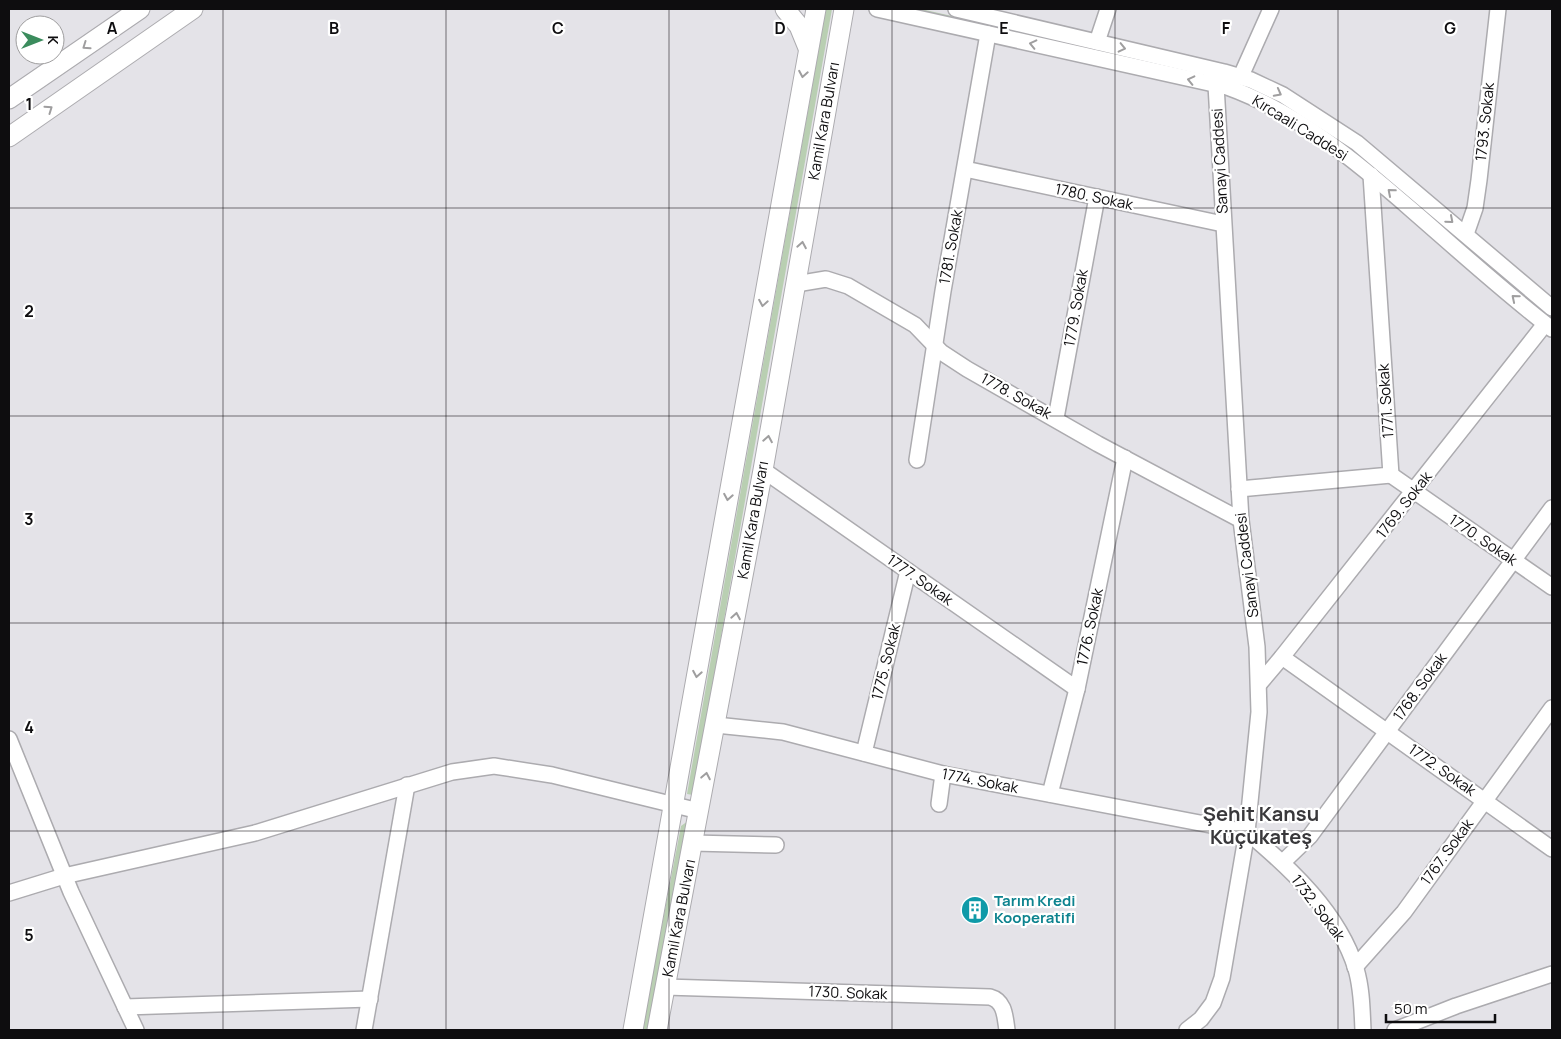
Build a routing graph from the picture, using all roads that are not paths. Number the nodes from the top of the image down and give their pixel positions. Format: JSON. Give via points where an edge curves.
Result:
{"nodes":[{"id":1,"x":140,"y":9,"type":"edge"},
{"id":2,"x":193,"y":9,"type":"edge"},
{"id":3,"x":785,"y":9,"type":"edge"},
{"id":4,"x":816,"y":9,"type":"edge"},
{"id":5,"x":844,"y":9,"type":"edge"},
{"id":6,"x":877,"y":9,"type":"edge"},
{"id":7,"x":956,"y":9,"type":"edge"},
{"id":8,"x":1108,"y":9,"type":"edge"},
{"id":9,"x":1271,"y":9,"type":"edge"},
{"id":10,"x":1498,"y":9,"type":"edge"},
{"id":11,"x":988,"y":13,"type":"edge"},
{"id":12,"x":988,"y":34,"type":"junction"},
{"id":13,"x":1097,"y":42,"type":"junction"},
{"id":14,"x":808,"y":48,"type":"junction"},
{"id":15,"x":1241,"y":76,"type":"junction"},
{"id":16,"x":1216,"y":85,"type":"junction"},
{"id":17,"x":9,"y":99,"type":"edge"},
{"id":18,"x":9,"y":137,"type":"edge"},
{"id":19,"x":965,"y":169,"type":"junction"},
{"id":20,"x":1371,"y":175,"type":"junction"},
{"id":21,"x":1096,"y":197,"type":"junction"},
{"id":22,"x":1223,"y":224,"type":"junction"},
{"id":23,"x":1466,"y":234,"type":"junction"},
{"id":24,"x":796,"y":284,"type":"junction"},
{"id":25,"x":1552,"y":308,"type":"edge"},
{"id":26,"x":1549,"y":326,"type":"edge"},
{"id":27,"x":935,"y":344,"type":"junction"},
{"id":28,"x":1056,"y":418,"type":"junction"},
{"id":29,"x":1125,"y":458,"type":"junction"},
{"id":30,"x":917,"y":460,"type":"dead end"},
{"id":31,"x":763,"y":470,"type":"junction"},
{"id":32,"x":1391,"y":475,"type":"junction"},
{"id":33,"x":1239,"y":489,"type":"junction"},
{"id":34,"x":1414,"y":492,"type":"junction"},
{"id":35,"x":1552,"y":508,"type":"edge"},
{"id":36,"x":1241,"y":520,"type":"junction"},
{"id":37,"x":1513,"y":560,"type":"junction"},
{"id":38,"x":908,"y":572,"type":"junction"},
{"id":39,"x":1552,"y":587,"type":"edge"},
{"id":40,"x":1282,"y":658,"type":"junction"},
{"id":41,"x":1260,"y":683,"type":"junction"},
{"id":42,"x":1077,"y":689,"type":"junction"},
{"id":43,"x":1552,"y":708,"type":"edge"},
{"id":44,"x":716,"y":725,"type":"junction"},
{"id":45,"x":1387,"y":731,"type":"junction"},
{"id":46,"x":9,"y":739,"type":"edge"},
{"id":47,"x":864,"y":753,"type":"junction"},
{"id":48,"x":943,"y":774,"type":"junction"},
{"id":49,"x":407,"y":785,"type":"junction"},
{"id":50,"x":1050,"y":794,"type":"junction"},
{"id":51,"x":1484,"y":800,"type":"junction"},
{"id":52,"x":674,"y":804,"type":"junction"},
{"id":53,"x":939,"y":804,"type":"dead end"},
{"id":54,"x":699,"y":811,"type":"junction"},
{"id":55,"x":1247,"y":832,"type":"junction"},
{"id":56,"x":693,"y":843,"type":"junction"},
{"id":57,"x":776,"y":845,"type":"dead end"},
{"id":58,"x":1552,"y":850,"type":"edge"},
{"id":59,"x":1283,"y":862,"type":"junction"},
{"id":60,"x":64,"y":876,"type":"junction"},
{"id":61,"x":9,"y":893,"type":"edge"},
{"id":62,"x":1355,"y":967,"type":"junction"},
{"id":63,"x":1552,"y":974,"type":"edge"},
{"id":64,"x":665,"y":987,"type":"junction"},
{"id":65,"x":370,"y":1000,"type":"junction"},
{"id":66,"x":125,"y":1007,"type":"junction"},
{"id":67,"x":1400,"y":1029,"type":"edge"},
{"id":68,"x":136,"y":1030,"type":"edge"},
{"id":69,"x":364,"y":1030,"type":"edge"},
{"id":70,"x":633,"y":1030,"type":"edge"},
{"id":71,"x":657,"y":1030,"type":"edge"},
{"id":72,"x":1008,"y":1030,"type":"edge"},
{"id":73,"x":1187,"y":1030,"type":"edge"},
{"id":74,"x":1363,"y":1030,"type":"edge"}],
"edges":[{"from":1,"to":17,"type":"main road","one_way":true},
{"from":18,"to":2,"type":"main road","one_way":true},
{"from":3,"to":14,"type":"main road","via":[[798,26]]},
{"from":4,"to":14,"type":"main road","name":"Kamil Kara Bulvarı"},
{"from":24,"to":5,"type":"main road","name":"Kamil Kara Bulvarı","one_way":true},
{"from":6,"to":12,"type":"street","name":"Kırcaali Caddesi"},
{"from":7,"to":11,"type":"street","name":"Kırcaali Caddesi"},
{"from":8,"to":13,"type":"street"},
{"from":9,"to":15,"type":"street"},
{"from":10,"to":23,"type":"street","name":"1793. Sokak","via":[[1479,180],[1475,208]]},
{"from":11,"to":13,"type":"street","name":"Kırcaali Caddesi"},
{"from":16,"to":12,"type":"street","name":"Kırcaali Caddesi","one_way":true},
{"from":12,"to":19,"type":"street","name":"1781. Sokak"},
{"from":13,"to":15,"type":"street","name":"Kırcaali Caddesi","one_way":true},
{"from":14,"to":52,"type":"main road","name":"Kamil Kara Bulvarı","one_way":true},
{"from":15,"to":23,"type":"street","name":"Kırcaali Caddesi","one_way":true,"via":[[1283,95],[1357,143]]},
{"from":16,"to":20,"type":"street","name":"Kırcaali Caddesi","via":[[1240,92],[1286,115]]},
{"from":16,"to":22,"type":"street","name":"Sanayi Caddesi"},
{"from":19,"to":21,"type":"street","name":"1780. Sokak"},
{"from":19,"to":27,"type":"street","name":"1781. Sokak"},
{"from":26,"to":20,"type":"street","name":"Kırcaali Caddesi","one_way":true},
{"from":20,"to":32,"type":"street","name":"1771. Sokak"},
{"from":21,"to":22,"type":"street","name":"1780. Sokak"},
{"from":21,"to":28,"type":"street","name":"1779. Sokak"},
{"from":22,"to":33,"type":"street","name":"Sanayi Caddesi"},
{"from":23,"to":25,"type":"street","name":"Kırcaali Caddesi"},
{"from":24,"to":27,"type":"street","name":"1778. Sokak","via":[[820,280],[840,282],[907,320]]},
{"from":31,"to":24,"type":"main road","name":"Kamil Kara Bulvarı","one_way":true},
{"from":26,"to":34,"type":"street","name":"1769. Sokak"},
{"from":27,"to":28,"type":"street","name":"1778. Sokak","via":[[967,369]]},
{"from":27,"to":30,"type":"street","name":"1781. Sokak"},
{"from":28,"to":29,"type":"street","name":"1778. Sokak"},
{"from":29,"to":36,"type":"street","name":"1778. Sokak"},
{"from":29,"to":42,"type":"street","name":"1776. Sokak"},
{"from":31,"to":38,"type":"street","name":"1777. Sokak"},
{"from":44,"to":31,"type":"main road","name":"Kamil Kara Bulvarı","one_way":true},
{"from":32,"to":33,"type":"street"},
{"from":32,"to":34,"type":"street","name":"1770. Sokak"},
{"from":33,"to":36,"type":"street","name":"Sanayi Caddesi"},
{"from":34,"to":37,"type":"street","name":"1770. Sokak"},
{"from":34,"to":40,"type":"street","name":"1769. Sokak"},
{"from":35,"to":37,"type":"street","name":"1768. Sokak"},
{"from":36,"to":41,"type":"street","name":"Sanayi Caddesi"},
{"from":37,"to":39,"type":"street","name":"1770. Sokak"},
{"from":37,"to":45,"type":"street","name":"1768. Sokak"},
{"from":38,"to":42,"type":"street","name":"1777. Sokak"},
{"from":38,"to":47,"type":"street","name":"1775. Sokak"},
{"from":40,"to":41,"type":"street","name":"1769. Sokak"},
{"from":40,"to":45,"type":"street","name":"1772. Sokak"},
{"from":41,"to":55,"type":"street","name":"Sanayi Caddesi"},
{"from":42,"to":50,"type":"street","name":"1776. Sokak"},
{"from":43,"to":51,"type":"street","name":"1767. Sokak"},
{"from":44,"to":47,"type":"street","name":"1774. Sokak","via":[[783,732]]},
{"from":54,"to":44,"type":"main road","name":"Kamil Kara Bulvarı","one_way":true},
{"from":45,"to":51,"type":"street","name":"1772. Sokak"},
{"from":45,"to":59,"type":"street","name":"1768. Sokak","via":[[1304,844]]},
{"from":46,"to":60,"type":"street"},
{"from":47,"to":48,"type":"street","name":"1774. Sokak"},
{"from":48,"to":50,"type":"street","name":"1774. Sokak"},
{"from":48,"to":53,"type":"street"},
{"from":49,"to":52,"type":"street","via":[[452,772],[494,766],[552,775]]},
{"from":49,"to":60,"type":"street","via":[[255,833]]},
{"from":49,"to":65,"type":"street"},
{"from":50,"to":55,"type":"street","name":"1774. Sokak"},
{"from":51,"to":58,"type":"street","name":"1772. Sokak"},
{"from":51,"to":62,"type":"street","name":"1767. Sokak","via":[[1404,912]]},
{"from":52,"to":54,"type":"street"},
{"from":52,"to":70,"type":"main road","name":"Kamil Kara Bulvarı"},
{"from":54,"to":56,"type":"main road","name":"Kamil Kara Bulvarı"},
{"from":55,"to":59,"type":"street","name":"1732. Sokak"},
{"from":55,"to":73,"type":"street","name":"Sanayi Caddesi","via":[[1222,978],[1213,1003]]},
{"from":56,"to":57,"type":"street"},
{"from":56,"to":64,"type":"main road","name":"Kamil Kara Bulvarı"},
{"from":59,"to":62,"type":"street","name":"1732. Sokak","via":[[1329,918]]},
{"from":60,"to":61,"type":"street"},
{"from":60,"to":66,"type":"street"},
{"from":62,"to":74,"type":"street","name":"1732. Sokak"},
{"from":63,"to":67,"type":"street","via":[[1482,996]]},
{"from":64,"to":71,"type":"main road","name":"Kamil Kara Bulvarı"},
{"from":64,"to":72,"type":"street","name":"1730. Sokak","via":[[990,997],[1000,1002]]},
{"from":65,"to":66,"type":"street"},
{"from":65,"to":69,"type":"street"},
{"from":66,"to":68,"type":"street"}]}
